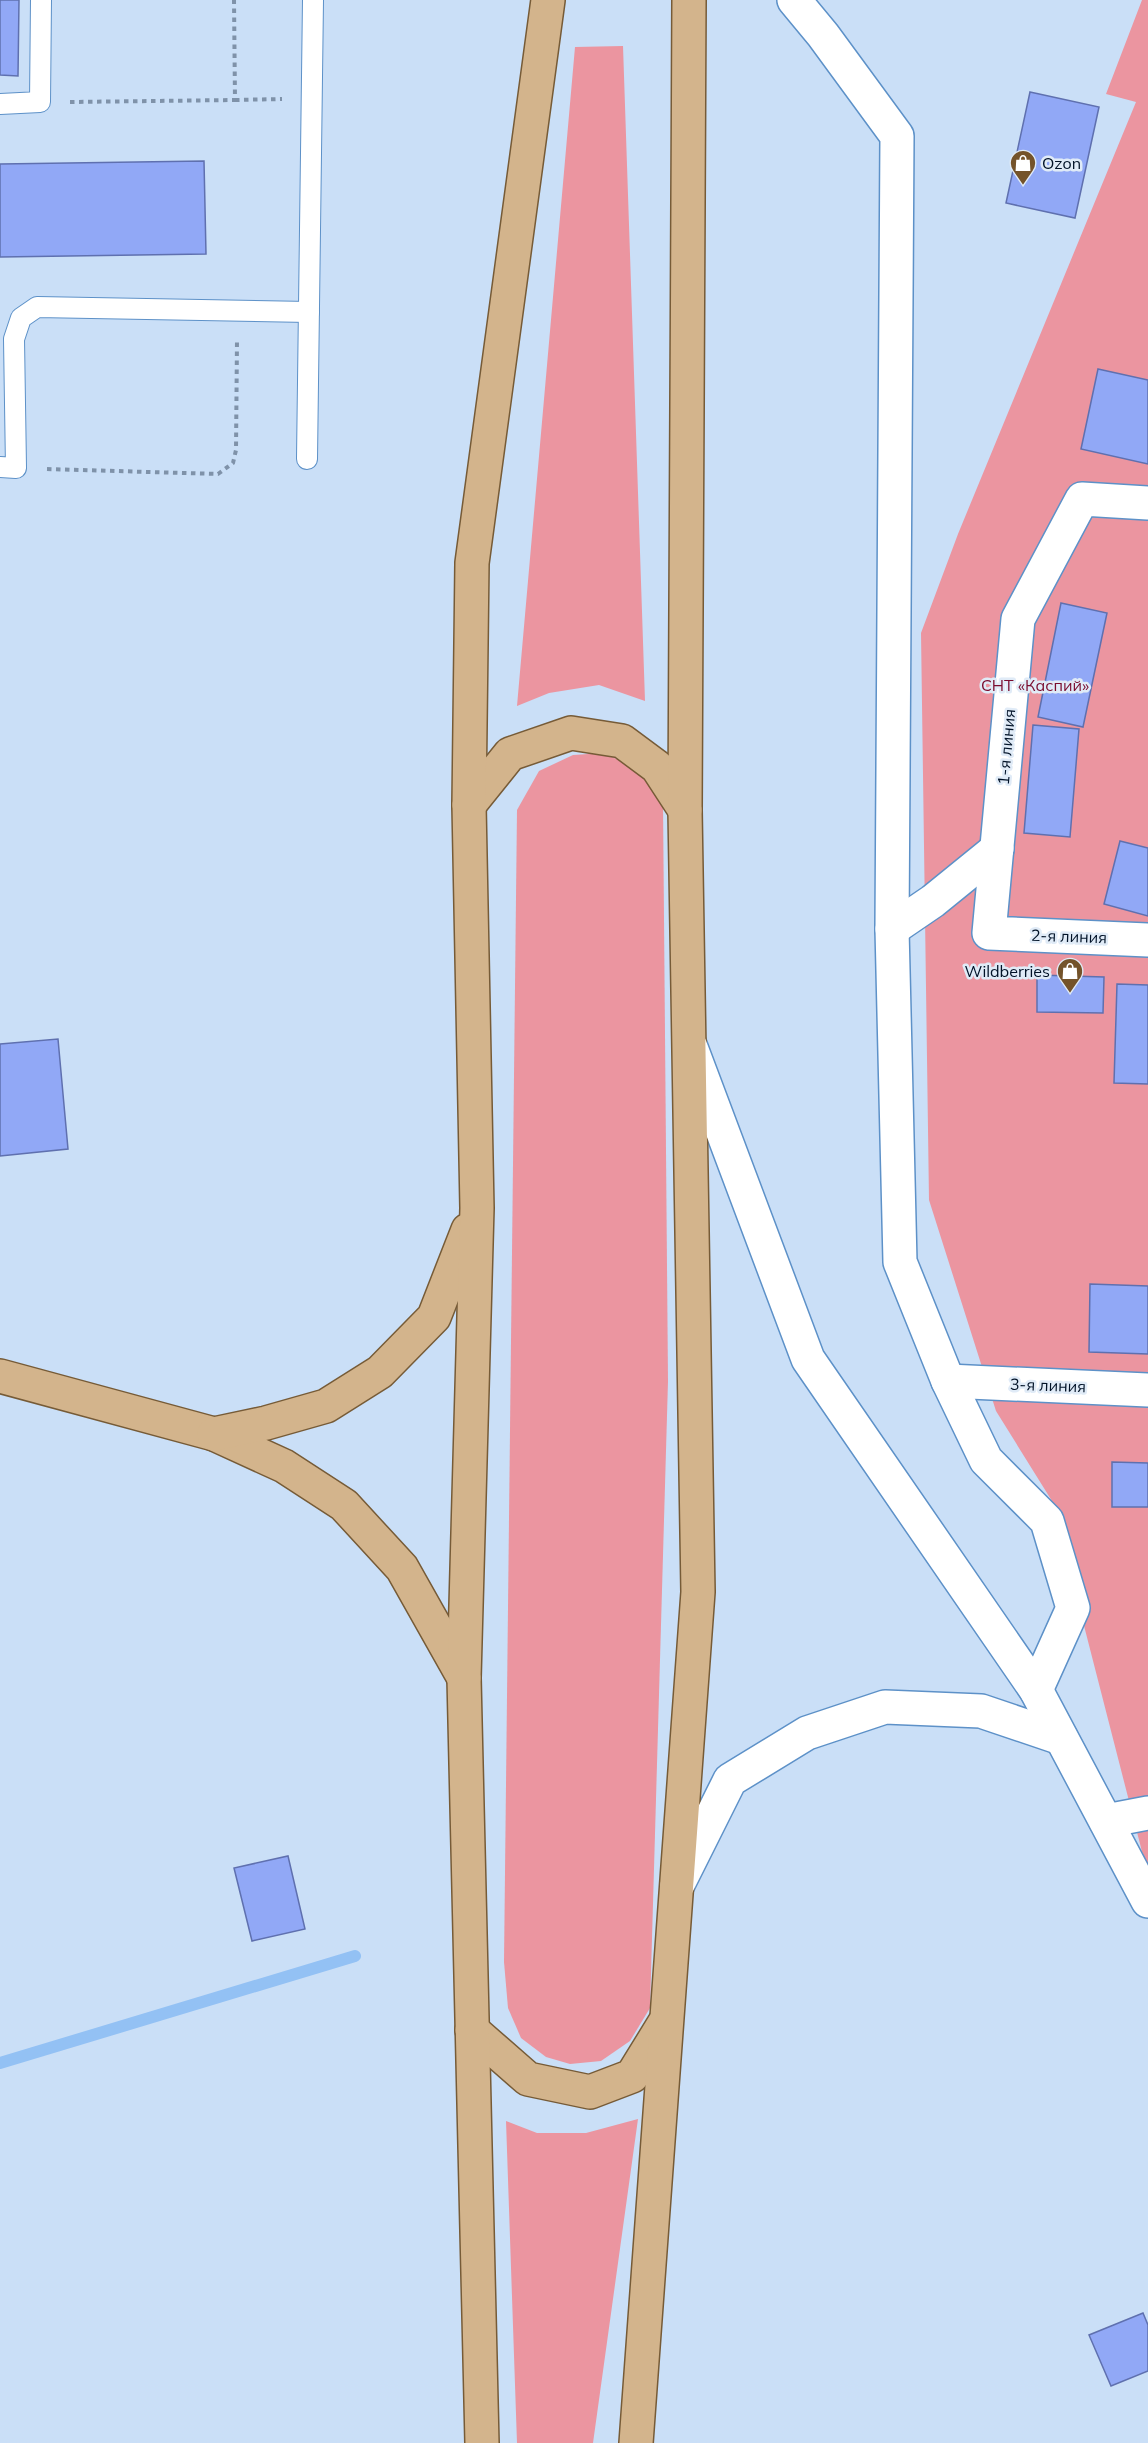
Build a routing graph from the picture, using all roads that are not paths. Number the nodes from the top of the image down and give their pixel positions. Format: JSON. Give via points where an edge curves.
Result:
{"nodes":[{"id":1,"x":41,"y":0,"type":"edge"},
{"id":2,"x":313,"y":0,"type":"edge"},
{"id":3,"x":548,"y":0,"type":"edge"},
{"id":4,"x":689,"y":0,"type":"edge"},
{"id":5,"x":794,"y":0,"type":"edge"},
{"id":6,"x":0,"y":104,"type":"edge"},
{"id":7,"x":309,"y":312,"type":"junction"},
{"id":8,"x":307,"y":459,"type":"dead end"},
{"id":9,"x":8,"y":468,"type":"edge"},
{"id":10,"x":1148,"y":503,"type":"edge"},
{"id":11,"x":469,"y":806,"type":"junction"},
{"id":12,"x":685,"y":810,"type":"junction"},
{"id":13,"x":998,"y":849,"type":"junction"},
{"id":14,"x":892,"y":929,"type":"junction"},
{"id":15,"x":989,"y":933,"type":"joint"},
{"id":16,"x":1148,"y":940,"type":"edge"},
{"id":17,"x":689,"y":1041,"type":"junction"},
{"id":18,"x":477,"y":1208,"type":"junction"},
{"id":19,"x":0,"y":1376,"type":"edge"},
{"id":20,"x":948,"y":1381,"type":"junction"},
{"id":21,"x":1148,"y":1390,"type":"edge"},
{"id":22,"x":214,"y":1434,"type":"junction"},
{"id":23,"x":464,"y":1678,"type":"junction"},
{"id":24,"x":1036,"y":1690,"type":"junction"},
{"id":25,"x":1061,"y":1738,"type":"junction"},
{"id":26,"x":1148,"y":1813,"type":"edge"},
{"id":27,"x":1106,"y":1821,"type":"junction"},
{"id":28,"x":676,"y":1886,"type":"junction"},
{"id":29,"x":1148,"y":1902,"type":"edge"},
{"id":30,"x":667,"y":2020,"type":"junction"},
{"id":31,"x":472,"y":2030,"type":"junction"},
{"id":32,"x":482,"y":2443,"type":"edge"},
{"id":33,"x":636,"y":2443,"type":"edge"}],
"edges":[{"from":1,"to":6,"type":"lane","via":[[40,102]]},
{"from":2,"to":7,"type":"lane"},
{"from":3,"to":11,"type":"main road","via":[[472,563]]},
{"from":4,"to":12,"type":"main road"},
{"from":5,"to":14,"type":"street","via":[[897,136]]},
{"from":7,"to":8,"type":"lane"},
{"from":7,"to":9,"type":"lane","via":[[37,307],[21,318],[14,339]]},
{"from":10,"to":13,"type":"street","name":"1-я линия","via":[[1082,499],[1018,619]]},
{"from":11,"to":12,"type":"main road","via":[[510,754],[571,733],[622,741],[657,766]]},
{"from":11,"to":18,"type":"main road"},
{"from":12,"to":17,"type":"main road"},
{"from":13,"to":14,"type":"street","via":[[933,902]]},
{"from":13,"to":15,"type":"street","name":"1-я линия"},
{"from":14,"to":20,"type":"street","via":[[900,1263]]},
{"from":15,"to":16,"type":"street","name":"2-я линия"},
{"from":17,"to":24,"type":"street","via":[[808,1359]]},
{"from":17,"to":28,"type":"main road","via":[[698,1592]]},
{"from":18,"to":22,"type":"main road","via":[[434,1317],[380,1372],[326,1406]]},
{"from":18,"to":23,"type":"main road"},
{"from":19,"to":22,"type":"main road"},
{"from":20,"to":21,"type":"street","name":"3-я линия"},
{"from":20,"to":24,"type":"street","via":[[986,1460],[1047,1521],[1073,1608]]},
{"from":22,"to":23,"type":"main road","via":[[284,1466],[344,1505],[402,1568]]},
{"from":23,"to":31,"type":"main road"},
{"from":24,"to":25,"type":"street"},
{"from":25,"to":27,"type":"street"},
{"from":25,"to":28,"type":"street","via":[[981,1711],[885,1707],[807,1732],[730,1780]]},
{"from":26,"to":27,"type":"street"},
{"from":27,"to":29,"type":"street"},
{"from":28,"to":30,"type":"main road"},
{"from":30,"to":31,"type":"main road","via":[[632,2076],[590,2092],[528,2079]]},
{"from":30,"to":33,"type":"main road"},
{"from":31,"to":32,"type":"main road"}]}
